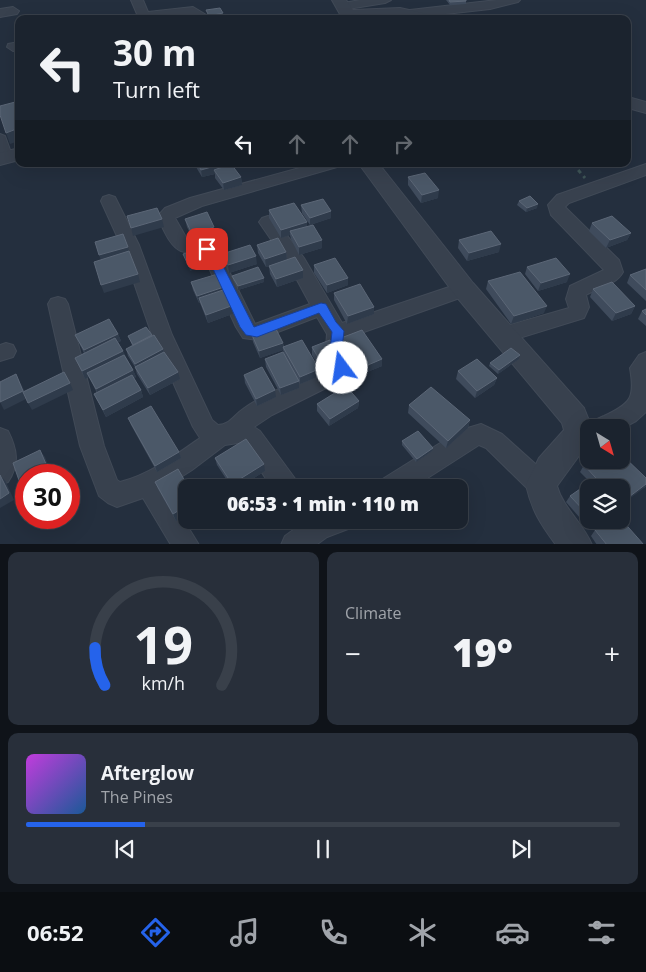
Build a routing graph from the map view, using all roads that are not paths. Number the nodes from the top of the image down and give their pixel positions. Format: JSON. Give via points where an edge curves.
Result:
{"nodes":[{"id":1,"x":138,"y":0,"type":"edge"},
{"id":2,"x":385,"y":0,"type":"edge"},
{"id":3,"x":514,"y":0,"type":"edge"},
{"id":4,"x":346,"y":10,"type":"edge"},
{"id":5,"x":13,"y":11,"type":"dead end"},
{"id":6,"x":0,"y":13,"type":"edge"},
{"id":7,"x":410,"y":14,"type":"junction"},
{"id":8,"x":145,"y":15,"type":"edge"},
{"id":9,"x":169,"y":15,"type":"edge"},
{"id":10,"x":200,"y":15,"type":"edge"},
{"id":11,"x":414,"y":15,"type":"edge"},
{"id":12,"x":631,"y":103,"type":"edge"},
{"id":13,"x":646,"y":108,"type":"edge"},
{"id":14,"x":319,"y":167,"type":"edge"},
{"id":15,"x":371,"y":167,"type":"edge"},
{"id":16,"x":646,"y":169,"type":"edge"},
{"id":17,"x":109,"y":201,"type":"dead end"},
{"id":18,"x":268,"y":222,"type":"dead end"},
{"id":19,"x":464,"y":289,"type":"junction"},
{"id":20,"x":58,"y":304,"type":"dead end"},
{"id":21,"x":321,"y":308,"type":"junction"},
{"id":22,"x":338,"y":331,"type":"junction"},
{"id":23,"x":503,"y":335,"type":"junction"},
{"id":24,"x":646,"y":361,"type":"edge"},
{"id":25,"x":617,"y":419,"type":"edge"},
{"id":26,"x":580,"y":421,"type":"edge"},
{"id":27,"x":227,"y":434,"type":"junction"},
{"id":28,"x":0,"y":438,"type":"edge"},
{"id":29,"x":580,"y":438,"type":"edge"},
{"id":30,"x":0,"y":474,"type":"edge"},
{"id":31,"x":281,"y":479,"type":"edge"},
{"id":32,"x":404,"y":479,"type":"edge"},
{"id":33,"x":147,"y":482,"type":"junction"},
{"id":34,"x":541,"y":485,"type":"junction"},
{"id":35,"x":314,"y":529,"type":"edge"},
{"id":36,"x":186,"y":544,"type":"edge"},
{"id":37,"x":294,"y":544,"type":"edge"},
{"id":38,"x":576,"y":544,"type":"edge"}],
"edges":[{"from":1,"to":8,"type":"street"},
{"from":2,"to":4,"type":"street"},
{"from":3,"to":7,"type":"street"},
{"from":4,"to":7,"type":"street"},
{"from":5,"to":6,"type":"street"},
{"from":7,"to":11,"type":"street"},
{"from":9,"to":10,"type":"street","via":[[193,11]]},
{"from":12,"to":13,"type":"street"},
{"from":14,"to":21,"type":"street","via":[[196,202],[166,217],[181,243],[207,249],[212,254],[250,332]]},
{"from":15,"to":19,"type":"street"},
{"from":16,"to":23,"type":"street","via":[[563,199],[556,205],[557,211],[612,265],[614,272],[577,291],[577,313]]},
{"from":17,"to":27,"type":"street","via":[[200,419],[210,434]]},
{"from":18,"to":21,"type":"street","via":[[297,263]]},
{"from":19,"to":22,"type":"street"},
{"from":19,"to":23,"type":"street"},
{"from":20,"to":33,"type":"street","via":[[92,446],[108,488],[116,495],[128,493]]},
{"from":21,"to":22,"type":"street"},
{"from":22,"to":27,"type":"street","via":[[336,349],[342,368],[250,416]]},
{"from":23,"to":26,"type":"street"},
{"from":24,"to":25,"type":"street","via":[[641,368],[644,392],[640,404],[631,413]]},
{"from":27,"to":31,"type":"street","via":[[246,433],[252,438]]},
{"from":27,"to":33,"type":"street"},
{"from":28,"to":30,"type":"street","via":[[6,455]]},
{"from":29,"to":34,"type":"street","via":[[550,468]]},
{"from":32,"to":34,"type":"street","via":[[469,436],[481,434],[494,441]]},
{"from":33,"to":36,"type":"street"},
{"from":34,"to":38,"type":"street","via":[[546,504]]},
{"from":35,"to":37,"type":"street"}]}
